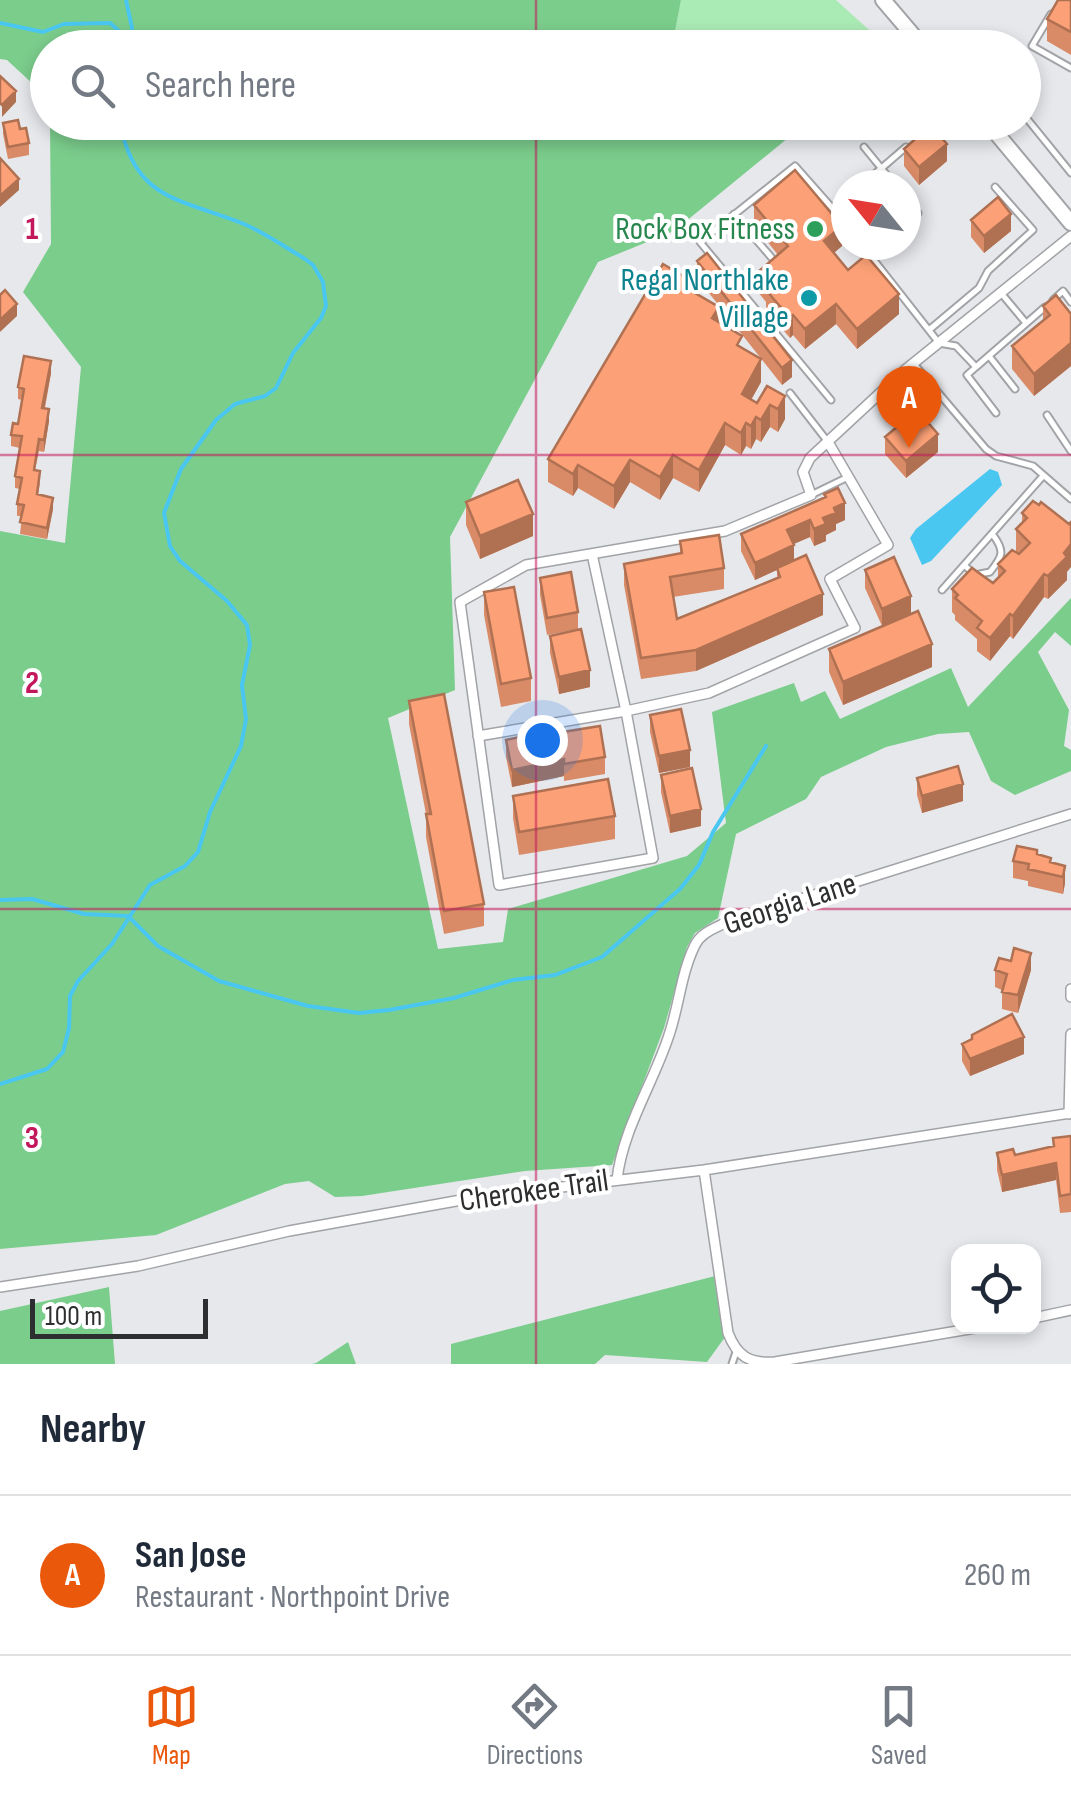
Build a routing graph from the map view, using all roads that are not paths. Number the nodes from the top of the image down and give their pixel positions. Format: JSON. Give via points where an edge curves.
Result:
{"nodes":[{"id":1,"x":883,"y":0,"type":"edge"},
{"id":2,"x":1059,"y":0,"type":"edge"},
{"id":3,"x":909,"y":30,"type":"edge"},
{"id":4,"x":1041,"y":31,"type":"edge"},
{"id":5,"x":1041,"y":51,"type":"edge"},
{"id":6,"x":1071,"y":68,"type":"edge"},
{"id":7,"x":1041,"y":135,"type":"edge"},
{"id":8,"x":1001,"y":140,"type":"edge"},
{"id":9,"x":908,"y":145,"type":"edge"},
{"id":10,"x":864,"y":147,"type":"dead end"},
{"id":11,"x":882,"y":168,"type":"junction"},
{"id":12,"x":880,"y":170,"type":"edge"},
{"id":13,"x":1071,"y":173,"type":"edge"},
{"id":14,"x":995,"y":188,"type":"dead end"},
{"id":15,"x":831,"y":207,"type":"edge"},
{"id":16,"x":734,"y":214,"type":"junction"},
{"id":17,"x":1071,"y":223,"type":"edge"},
{"id":18,"x":1071,"y":236,"type":"edge"},
{"id":19,"x":771,"y":257,"type":"edge"},
{"id":20,"x":874,"y":260,"type":"edge"},
{"id":21,"x":1000,"y":293,"type":"junction"},
{"id":22,"x":1071,"y":302,"type":"edge"},
{"id":23,"x":1026,"y":323,"type":"junction"},
{"id":24,"x":929,"y":330,"type":"junction"},
{"id":25,"x":939,"y":343,"type":"junction"},
{"id":26,"x":988,"y":356,"type":"junction"},
{"id":27,"x":914,"y":364,"type":"junction"},
{"id":28,"x":976,"y":367,"type":"junction"},
{"id":29,"x":1015,"y":389,"type":"dead end"},
{"id":30,"x":790,"y":393,"type":"dead end"},
{"id":31,"x":832,"y":400,"type":"dead end"},
{"id":32,"x":996,"y":413,"type":"dead end"},
{"id":33,"x":1047,"y":415,"type":"dead end"},
{"id":34,"x":828,"y":442,"type":"junction"},
{"id":35,"x":1071,"y":451,"type":"edge"},
{"id":36,"x":1043,"y":475,"type":"junction"},
{"id":37,"x":848,"y":478,"type":"junction"},
{"id":38,"x":810,"y":495,"type":"junction"},
{"id":39,"x":1071,"y":499,"type":"edge"},
{"id":40,"x":992,"y":534,"type":"junction"},
{"id":41,"x":592,"y":554,"type":"junction"},
{"id":42,"x":964,"y":566,"type":"junction"},
{"id":43,"x":942,"y":590,"type":"dead end"},
{"id":44,"x":626,"y":711,"type":"junction"},
{"id":45,"x":478,"y":736,"type":"junction"},
{"id":46,"x":1071,"y":814,"type":"edge"},
{"id":47,"x":1071,"y":989,"type":"edge"},
{"id":48,"x":1071,"y":997,"type":"edge"},
{"id":49,"x":1071,"y":1034,"type":"edge"},
{"id":50,"x":1070,"y":1114,"type":"edge"},
{"id":51,"x":704,"y":1170,"type":"junction"},
{"id":52,"x":617,"y":1180,"type":"junction"},
{"id":53,"x":0,"y":1288,"type":"edge"},
{"id":54,"x":1071,"y":1310,"type":"edge"},
{"id":55,"x":1041,"y":1316,"type":"edge"},
{"id":56,"x":951,"y":1332,"type":"edge"},
{"id":57,"x":736,"y":1352,"type":"junction"},
{"id":58,"x":732,"y":1364,"type":"edge"}],
"edges":[{"from":1,"to":3,"type":"main road"},
{"from":2,"to":4,"type":"lane"},
{"from":5,"to":6,"type":"lane"},
{"from":7,"to":13,"type":"lane"},
{"from":8,"to":17,"type":"main road"},
{"from":9,"to":11,"type":"lane"},
{"from":10,"to":11,"type":"lane"},
{"from":11,"to":12,"type":"lane"},
{"from":14,"to":24,"type":"lane","via":[[1033,230]]},
{"from":15,"to":16,"type":"lane","via":[[794,166]]},
{"from":16,"to":19,"type":"lane"},
{"from":16,"to":31,"type":"lane","via":[[700,242]]},
{"from":18,"to":21,"type":"street"},
{"from":20,"to":24,"type":"lane"},
{"from":21,"to":23,"type":"lane"},
{"from":21,"to":25,"type":"street"},
{"from":22,"to":23,"type":"lane","via":[[1062,292]]},
{"from":23,"to":26,"type":"lane"},
{"from":24,"to":25,"type":"lane"},
{"from":25,"to":27,"type":"street"},
{"from":25,"to":28,"type":"lane","via":[[956,346]]},
{"from":26,"to":28,"type":"lane"},
{"from":26,"to":29,"type":"lane"},
{"from":27,"to":34,"type":"street"},
{"from":27,"to":36,"type":"lane","via":[[986,449]]},
{"from":28,"to":32,"type":"lane","via":[[967,375]]},
{"from":30,"to":34,"type":"lane"},
{"from":33,"to":35,"type":"lane"},
{"from":34,"to":37,"type":"street"},
{"from":34,"to":38,"type":"street","via":[[803,472]]},
{"from":36,"to":39,"type":"lane"},
{"from":36,"to":40,"type":"lane"},
{"from":37,"to":38,"type":"lane"},
{"from":37,"to":44,"type":"street","via":[[888,545],[830,578],[855,628],[709,693]]},
{"from":38,"to":41,"type":"street","via":[[726,531]]},
{"from":40,"to":42,"type":"lane"},
{"from":40,"to":42,"type":"lane","via":[[1003,554],[990,572],[975,575]]},
{"from":41,"to":44,"type":"street"},
{"from":41,"to":45,"type":"street","via":[[526,565],[460,602]]},
{"from":42,"to":43,"type":"lane"},
{"from":44,"to":45,"type":"street"},
{"from":44,"to":45,"type":"street","via":[[653,858],[498,885]]},
{"from":46,"to":52,"type":"street","name":"Georgia Lane","via":[[703,934]]},
{"from":47,"to":48,"type":"street"},
{"from":49,"to":50,"type":"street"},
{"from":50,"to":51,"type":"street","name":"Cherokee Trail"},
{"from":51,"to":52,"type":"street","name":"Cherokee Trail"},
{"from":51,"to":57,"type":"street","via":[[723,1312]]},
{"from":52,"to":53,"type":"street","name":"Cherokee Trail","via":[[478,1197]]},
{"from":54,"to":55,"type":"street"},
{"from":56,"to":57,"type":"street","via":[[776,1362],[750,1361]]},
{"from":57,"to":58,"type":"lane"}]}
